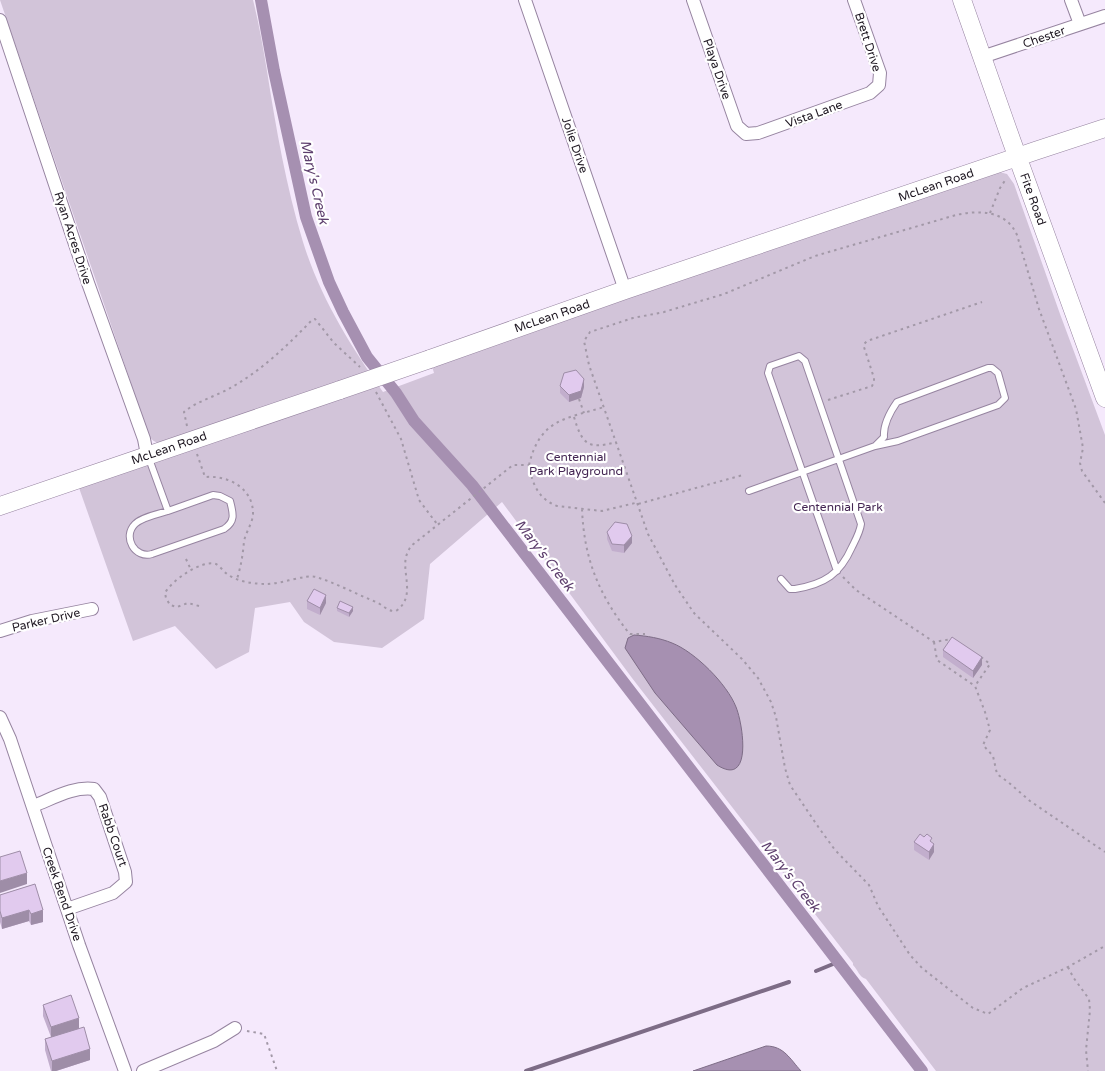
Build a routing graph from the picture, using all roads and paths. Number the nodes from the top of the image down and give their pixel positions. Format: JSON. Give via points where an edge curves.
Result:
{"nodes":[{"id":1,"x":526,"y":0,"type":"edge"},
{"id":2,"x":693,"y":0,"type":"edge"},
{"id":3,"x":854,"y":0,"type":"edge"},
{"id":4,"x":962,"y":0,"type":"edge"},
{"id":5,"x":1071,"y":0,"type":"edge"},
{"id":6,"x":1105,"y":16,"type":"edge"},
{"id":7,"x":0,"y":20,"type":"edge"},
{"id":8,"x":1080,"y":24,"type":"junction"},
{"id":9,"x":982,"y":57,"type":"junction"},
{"id":10,"x":879,"y":85,"type":"joint"},
{"id":11,"x":1105,"y":128,"type":"edge"},
{"id":12,"x":746,"y":134,"type":"joint"},
{"id":13,"x":1017,"y":157,"type":"junction"},
{"id":14,"x":1006,"y":179,"type":"dead end"},
{"id":15,"x":990,"y":213,"type":"junction"},
{"id":16,"x":625,"y":290,"type":"junction"},
{"id":17,"x":982,"y":302,"type":"dead end"},
{"id":18,"x":1105,"y":398,"type":"edge"},
{"id":19,"x":579,"y":399,"type":"edge"},
{"id":20,"x":820,"y":403,"type":"junction"},
{"id":21,"x":604,"y":406,"type":"junction"},
{"id":22,"x":584,"y":413,"type":"junction"},
{"id":23,"x":574,"y":416,"type":"junction"},
{"id":24,"x":616,"y":442,"type":"junction"},
{"id":25,"x":875,"y":446,"type":"junction"},
{"id":26,"x":147,"y":455,"type":"junction"},
{"id":27,"x":839,"y":460,"type":"junction"},
{"id":28,"x":529,"y":465,"type":"junction"},
{"id":29,"x":802,"y":473,"type":"junction"},
{"id":30,"x":743,"y":475,"type":"dead end"},
{"id":31,"x":749,"y":491,"type":"dead end"},
{"id":32,"x":1105,"y":503,"type":"edge"},
{"id":33,"x":638,"y":504,"type":"junction"},
{"id":34,"x":0,"y":506,"type":"edge"},
{"id":35,"x":582,"y":509,"type":"junction"},
{"id":36,"x":168,"y":511,"type":"junction"},
{"id":37,"x":186,"y":559,"type":"dead end"},
{"id":38,"x":191,"y":570,"type":"junction"},
{"id":39,"x":837,"y":571,"type":"junction"},
{"id":40,"x":781,"y":579,"type":"dead end"},
{"id":41,"x":199,"y":606,"type":"dead end"},
{"id":42,"x":92,"y":609,"type":"dead end"},
{"id":43,"x":0,"y":631,"type":"edge"},
{"id":44,"x":645,"y":634,"type":"dead end"},
{"id":45,"x":954,"y":638,"type":"edge"},
{"id":46,"x":934,"y":642,"type":"junction"},
{"id":47,"x":976,"y":654,"type":"edge"},
{"id":48,"x":975,"y":686,"type":"junction"},
{"id":49,"x":0,"y":717,"type":"edge"},
{"id":50,"x":33,"y":806,"type":"junction"},
{"id":51,"x":1105,"y":852,"type":"edge"},
{"id":52,"x":67,"y":909,"type":"junction"},
{"id":53,"x":1105,"y":946,"type":"edge"},
{"id":54,"x":1068,"y":967,"type":"junction"},
{"id":55,"x":235,"y":1028,"type":"joint"},
{"id":56,"x":125,"y":1071,"type":"edge"},
{"id":57,"x":143,"y":1071,"type":"edge"},
{"id":58,"x":277,"y":1071,"type":"edge"},
{"id":59,"x":1088,"y":1071,"type":"edge"}],
"edges":[{"from":1,"to":16,"type":"street","name":"Jolie Drive"},
{"from":2,"to":12,"type":"street","name":"Playa Drive","via":[[737,126]]},
{"from":3,"to":10,"type":"street","name":"Brett Drive","via":[[880,73]]},
{"from":4,"to":9,"type":"street","name":"Fite Road"},
{"from":5,"to":8,"type":"street"},
{"from":6,"to":8,"type":"street","name":"Chester"},
{"from":7,"to":26,"type":"street","name":"Ryan Acres Drive"},
{"from":8,"to":9,"type":"street","name":"Chester"},
{"from":9,"to":13,"type":"street","name":"Fite Road"},
{"from":10,"to":12,"type":"street","name":"Vista Lane","via":[[870,94],[758,133]]},
{"from":11,"to":13,"type":"street","name":"McLean Road"},
{"from":13,"to":16,"type":"street","name":"McLean Road"},
{"from":13,"to":18,"type":"street","name":"Fite Road"},
{"from":14,"to":15,"type":"path"},
{"from":15,"to":21,"type":"path","via":[[956,215],[830,251],[724,294],[590,332],[584,341],[585,353]]},
{"from":15,"to":32,"type":"path","via":[[1011,224],[1017,235],[1039,308],[1076,409],[1082,471]]},
{"from":16,"to":26,"type":"street","name":"McLean Road","bridge":true},
{"from":17,"to":20,"type":"path","via":[[867,342],[864,347],[874,378],[872,386]]},
{"from":19,"to":22,"type":"path"},
{"from":20,"to":27,"type":"lane"},
{"from":20,"to":29,"type":"lane","via":[[803,358],[799,356],[770,366],[768,373]]},
{"from":21,"to":22,"type":"path"},
{"from":21,"to":24,"type":"path"},
{"from":22,"to":23,"type":"path"},
{"from":23,"to":24,"type":"path","via":[[581,438],[589,444],[600,447]]},
{"from":23,"to":28,"type":"path","via":[[546,430]]},
{"from":24,"to":33,"type":"path"},
{"from":25,"to":25,"type":"lane","via":[[898,441],[998,405],[1005,398],[995,369],[988,368],[896,402],[885,423],[884,437]]},
{"from":25,"to":27,"type":"lane"},
{"from":26,"to":34,"type":"street","name":"McLean Road"},
{"from":26,"to":36,"type":"lane"},
{"from":27,"to":29,"type":"lane"},
{"from":27,"to":39,"type":"lane","via":[[861,524],[847,558]]},
{"from":28,"to":35,"type":"path","via":[[531,479],[542,498],[557,506]]},
{"from":28,"to":38,"type":"path","via":[[516,464],[508,469],[411,546],[406,558],[407,590],[403,604],[396,611],[313,576],[258,584],[231,576],[214,564]]},
{"from":29,"to":31,"type":"lane"},
{"from":29,"to":39,"type":"lane"},
{"from":30,"to":33,"type":"path"},
{"from":33,"to":35,"type":"path","via":[[635,502],[602,511]]},
{"from":33,"to":54,"type":"path","via":[[648,534],[687,604],[746,664],[765,690],[776,717],[785,768],[795,794],[835,850],[869,885],[878,906],[922,968],[973,1008],[988,1014],[1023,988]]},
{"from":35,"to":44,"type":"path","via":[[586,548],[602,593],[630,634]]},
{"from":36,"to":36,"type":"lane","via":[[213,495],[230,501],[234,514],[233,520],[224,528],[146,556],[132,547],[129,537],[136,523]]},
{"from":37,"to":38,"type":"path"},
{"from":38,"to":41,"type":"path","via":[[168,588],[166,598],[170,605],[188,603]]},
{"from":39,"to":40,"type":"lane","via":[[826,579],[795,590]]},
{"from":39,"to":46,"type":"path","via":[[856,590]]},
{"from":42,"to":43,"type":"street","name":"Parker Drive","via":[[32,620]]},
{"from":45,"to":46,"type":"path"},
{"from":46,"to":48,"type":"path","via":[[937,660]]},
{"from":47,"to":48,"type":"path","via":[[990,664]]},
{"from":48,"to":51,"type":"path","via":[[990,730],[983,745],[993,756],[997,774],[1030,802]]},
{"from":49,"to":50,"type":"street","name":"Creek Bend Drive"},
{"from":50,"to":52,"type":"street","name":"Creek Bend Drive"},
{"from":50,"to":52,"type":"street","name":"Rabb Court","via":[[77,790],[94,789],[100,797],[125,872],[126,882],[113,893]]},
{"from":52,"to":56,"type":"street","name":"Creek Bend Drive"},
{"from":53,"to":54,"type":"path"},
{"from":54,"to":59,"type":"path","via":[[1089,999]]},
{"from":55,"to":57,"type":"street","via":[[214,1041]]},
{"from":55,"to":58,"type":"path","via":[[264,1034]]}]}
